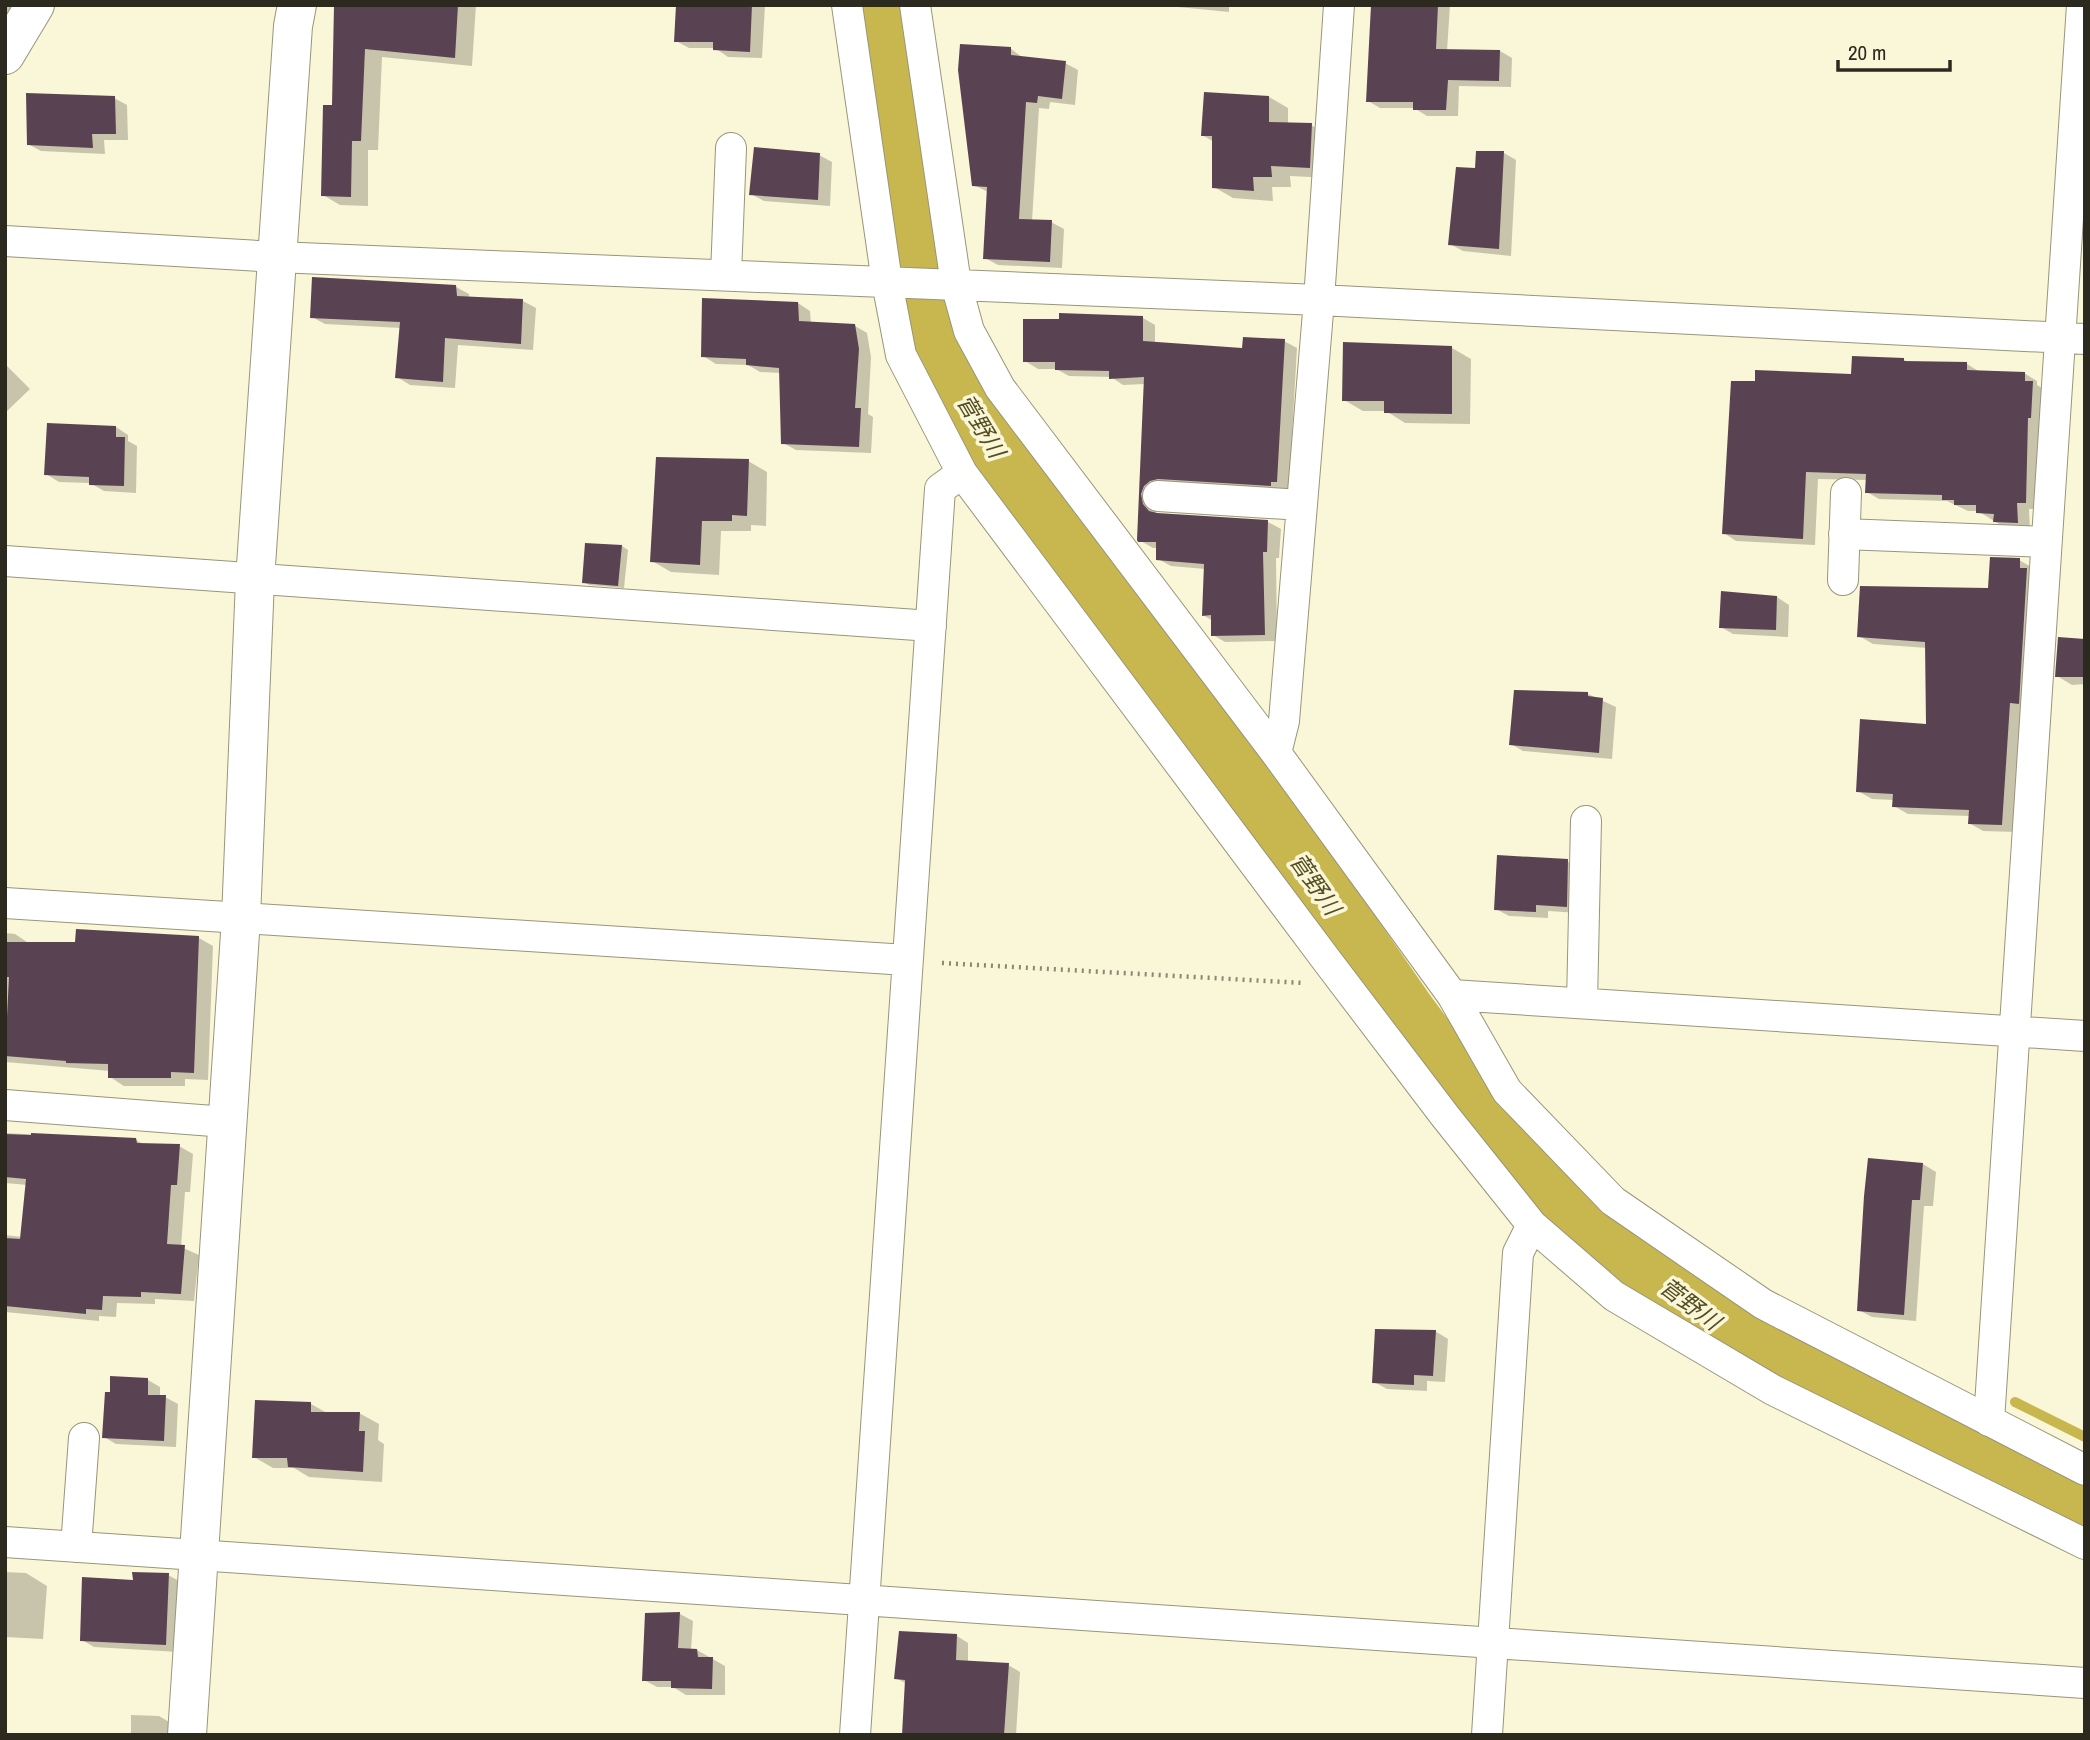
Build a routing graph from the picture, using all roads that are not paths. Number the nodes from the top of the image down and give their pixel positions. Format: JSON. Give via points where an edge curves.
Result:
{"nodes":[{"id":1,"x":35,"y":5,"type":"edge"},
{"id":2,"x":298,"y":5,"type":"edge"},
{"id":3,"x":847,"y":5,"type":"edge"},
{"id":4,"x":915,"y":5,"type":"edge"},
{"id":5,"x":1339,"y":5,"type":"edge"},
{"id":6,"x":2082,"y":5,"type":"edge"},
{"id":7,"x":5,"y":55,"type":"edge"},
{"id":8,"x":731,"y":148,"type":"dead end"},
{"id":9,"x":5,"y":241,"type":"edge"},
{"id":10,"x":276,"y":257,"type":"junction"},
{"id":11,"x":726,"y":275,"type":"junction"},
{"id":12,"x":887,"y":282,"type":"junction"},
{"id":13,"x":956,"y":284,"type":"junction"},
{"id":14,"x":1319,"y":300,"type":"junction"},
{"id":15,"x":2072,"y":339,"type":"edge"},
{"id":16,"x":962,"y":473,"type":"junction"},
{"id":17,"x":1846,"y":493,"type":"dead end"},
{"id":18,"x":1158,"y":496,"type":"dead end"},
{"id":19,"x":1302,"y":505,"type":"junction"},
{"id":20,"x":1844,"y":534,"type":"junction"},
{"id":21,"x":2046,"y":542,"type":"junction"},
{"id":22,"x":5,"y":561,"type":"edge"},
{"id":23,"x":255,"y":580,"type":"junction"},
{"id":24,"x":1843,"y":580,"type":"dead end"},
{"id":25,"x":931,"y":626,"type":"junction"},
{"id":26,"x":1276,"y":753,"type":"junction"},
{"id":27,"x":1586,"y":821,"type":"dead end"},
{"id":28,"x":5,"y":902,"type":"edge"},
{"id":29,"x":241,"y":918,"type":"junction"},
{"id":30,"x":907,"y":960,"type":"junction"},
{"id":31,"x":1451,"y":995,"type":"junction"},
{"id":32,"x":1581,"y":1003,"type":"junction"},
{"id":33,"x":2016,"y":1031,"type":"junction"},
{"id":34,"x":2085,"y":1036,"type":"edge"},
{"id":35,"x":5,"y":1105,"type":"edge"},
{"id":36,"x":226,"y":1122,"type":"junction"},
{"id":37,"x":1532,"y":1225,"type":"junction"},
{"id":38,"x":1989,"y":1422,"type":"junction"},
{"id":39,"x":83,"y":1438,"type":"dead end"},
{"id":40,"x":2085,"y":1469,"type":"edge"},
{"id":41,"x":5,"y":1542,"type":"edge"},
{"id":42,"x":2085,"y":1544,"type":"edge"},
{"id":43,"x":76,"y":1547,"type":"junction"},
{"id":44,"x":197,"y":1554,"type":"junction"},
{"id":45,"x":863,"y":1602,"type":"junction"},
{"id":46,"x":1494,"y":1645,"type":"junction"},
{"id":47,"x":2085,"y":1683,"type":"edge"},
{"id":48,"x":187,"y":1735,"type":"edge"},
{"id":49,"x":855,"y":1735,"type":"edge"},
{"id":50,"x":1487,"y":1735,"type":"edge"}],
"edges":[{"from":1,"to":7,"type":"street"},
{"from":2,"to":10,"type":"street"},
{"from":3,"to":12,"type":"street"},
{"from":4,"to":13,"type":"street"},
{"from":5,"to":14,"type":"street"},
{"from":6,"to":15,"type":"street"},
{"from":8,"to":11,"type":"street"},
{"from":9,"to":10,"type":"street"},
{"from":10,"to":11,"type":"street"},
{"from":10,"to":23,"type":"street"},
{"from":11,"to":12,"type":"street"},
{"from":12,"to":13,"type":"street"},
{"from":12,"to":16,"type":"street","via":[[901,355]]},
{"from":13,"to":14,"type":"street"},
{"from":13,"to":26,"type":"street","via":[[970,331],[1000,388]]},
{"from":14,"to":15,"type":"street"},
{"from":14,"to":19,"type":"street"},
{"from":15,"to":21,"type":"street"},
{"from":16,"to":25,"type":"street","via":[[940,489]]},
{"from":16,"to":37,"type":"street","via":[[1328,962]]},
{"from":17,"to":20,"type":"street"},
{"from":18,"to":19,"type":"street"},
{"from":19,"to":26,"type":"street","via":[[1284,721]]},
{"from":20,"to":21,"type":"street"},
{"from":20,"to":24,"type":"street"},
{"from":21,"to":33,"type":"street"},
{"from":22,"to":23,"type":"street"},
{"from":23,"to":25,"type":"street"},
{"from":23,"to":29,"type":"street"},
{"from":25,"to":30,"type":"street"},
{"from":26,"to":31,"type":"street"},
{"from":27,"to":32,"type":"street"},
{"from":28,"to":29,"type":"street"},
{"from":29,"to":30,"type":"street"},
{"from":29,"to":36,"type":"street"},
{"from":30,"to":45,"type":"street"},
{"from":31,"to":32,"type":"street"},
{"from":31,"to":38,"type":"street","via":[[1507,1091],[1613,1201],[1763,1304]]},
{"from":32,"to":33,"type":"street"},
{"from":33,"to":34,"type":"street"},
{"from":33,"to":38,"type":"street"},
{"from":35,"to":36,"type":"street"},
{"from":36,"to":44,"type":"street"},
{"from":37,"to":42,"type":"street","via":[[1614,1296],[1773,1390]]},
{"from":37,"to":46,"type":"street","via":[[1518,1253]]},
{"from":38,"to":40,"type":"street"},
{"from":39,"to":43,"type":"street"},
{"from":41,"to":43,"type":"street"},
{"from":43,"to":44,"type":"street"},
{"from":44,"to":45,"type":"street"},
{"from":44,"to":48,"type":"street"},
{"from":45,"to":46,"type":"street"},
{"from":45,"to":49,"type":"street"},
{"from":46,"to":47,"type":"street"},
{"from":46,"to":50,"type":"street"}]}
